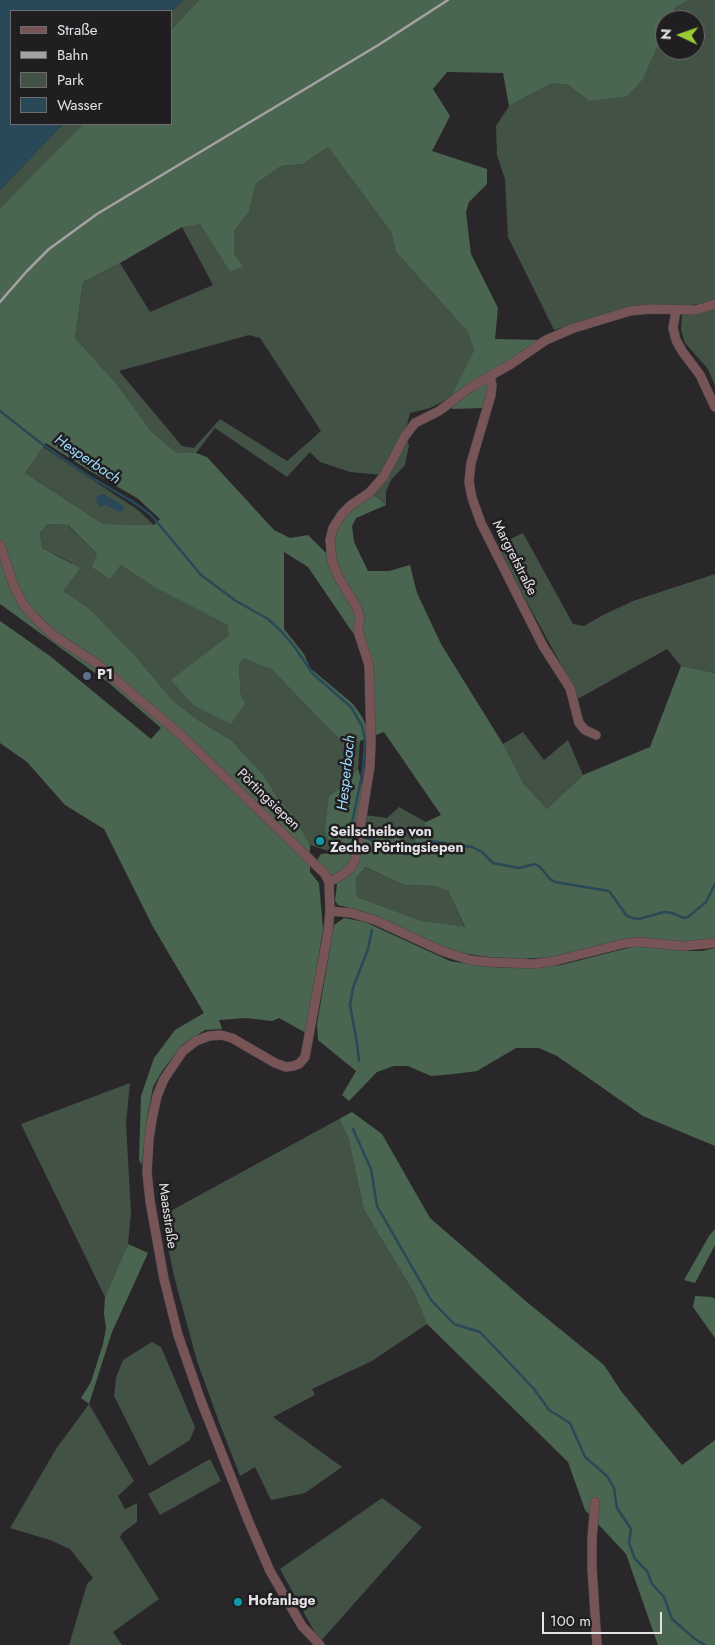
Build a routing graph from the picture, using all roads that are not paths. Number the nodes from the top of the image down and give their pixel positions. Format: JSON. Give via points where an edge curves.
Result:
{"nodes":[{"id":1,"x":715,"y":304,"type":"edge"},
{"id":2,"x":676,"y":310,"type":"junction"},
{"id":3,"x":490,"y":376,"type":"junction"},
{"id":4,"x":715,"y":407,"type":"edge"},
{"id":5,"x":0,"y":545,"type":"edge"},
{"id":6,"x":596,"y":735,"type":"dead end"},
{"id":7,"x":329,"y":882,"type":"junction"},
{"id":8,"x":330,"y":911,"type":"junction"},
{"id":9,"x":715,"y":943,"type":"edge"},
{"id":10,"x":595,"y":1502,"type":"dead end"},
{"id":11,"x":320,"y":1645,"type":"edge"},
{"id":12,"x":597,"y":1645,"type":"edge"}],
"edges":[{"from":1,"to":2,"type":"street","via":[[696,310]]},
{"from":2,"to":3,"type":"street","via":[[630,311],[574,328],[546,340]]},
{"from":2,"to":4,"type":"street","via":[[673,328],[676,340],[700,374]]},
{"from":3,"to":6,"type":"street","name":"Margrefstraße","via":[[492,396],[471,463],[469,482],[472,498],[480,524],[543,646],[570,688],[579,723]]},
{"from":3,"to":7,"type":"street","via":[[439,411],[415,423],[384,476],[369,493],[342,514],[333,528],[330,540],[332,561],[359,613],[358,631],[368,665],[371,743],[353,864]]},
{"from":5,"to":7,"type":"street","name":"Pörtingsiepen","via":[[13,584],[34,618],[96,664],[181,735],[325,874]]},
{"from":7,"to":8,"type":"street"},
{"from":8,"to":9,"type":"street","via":[[375,920],[442,951],[489,962],[533,964],[626,943],[684,946]]},
{"from":8,"to":11,"type":"street","name":"Maasstraße","via":[[305,1057],[299,1064],[286,1067],[232,1038],[221,1035],[196,1041],[183,1051],[157,1096],[150,1132],[148,1172],[164,1279],[178,1335],[201,1401],[270,1571],[302,1626]]},
{"from":10,"to":12,"type":"street","via":[[592,1558]]}]}
